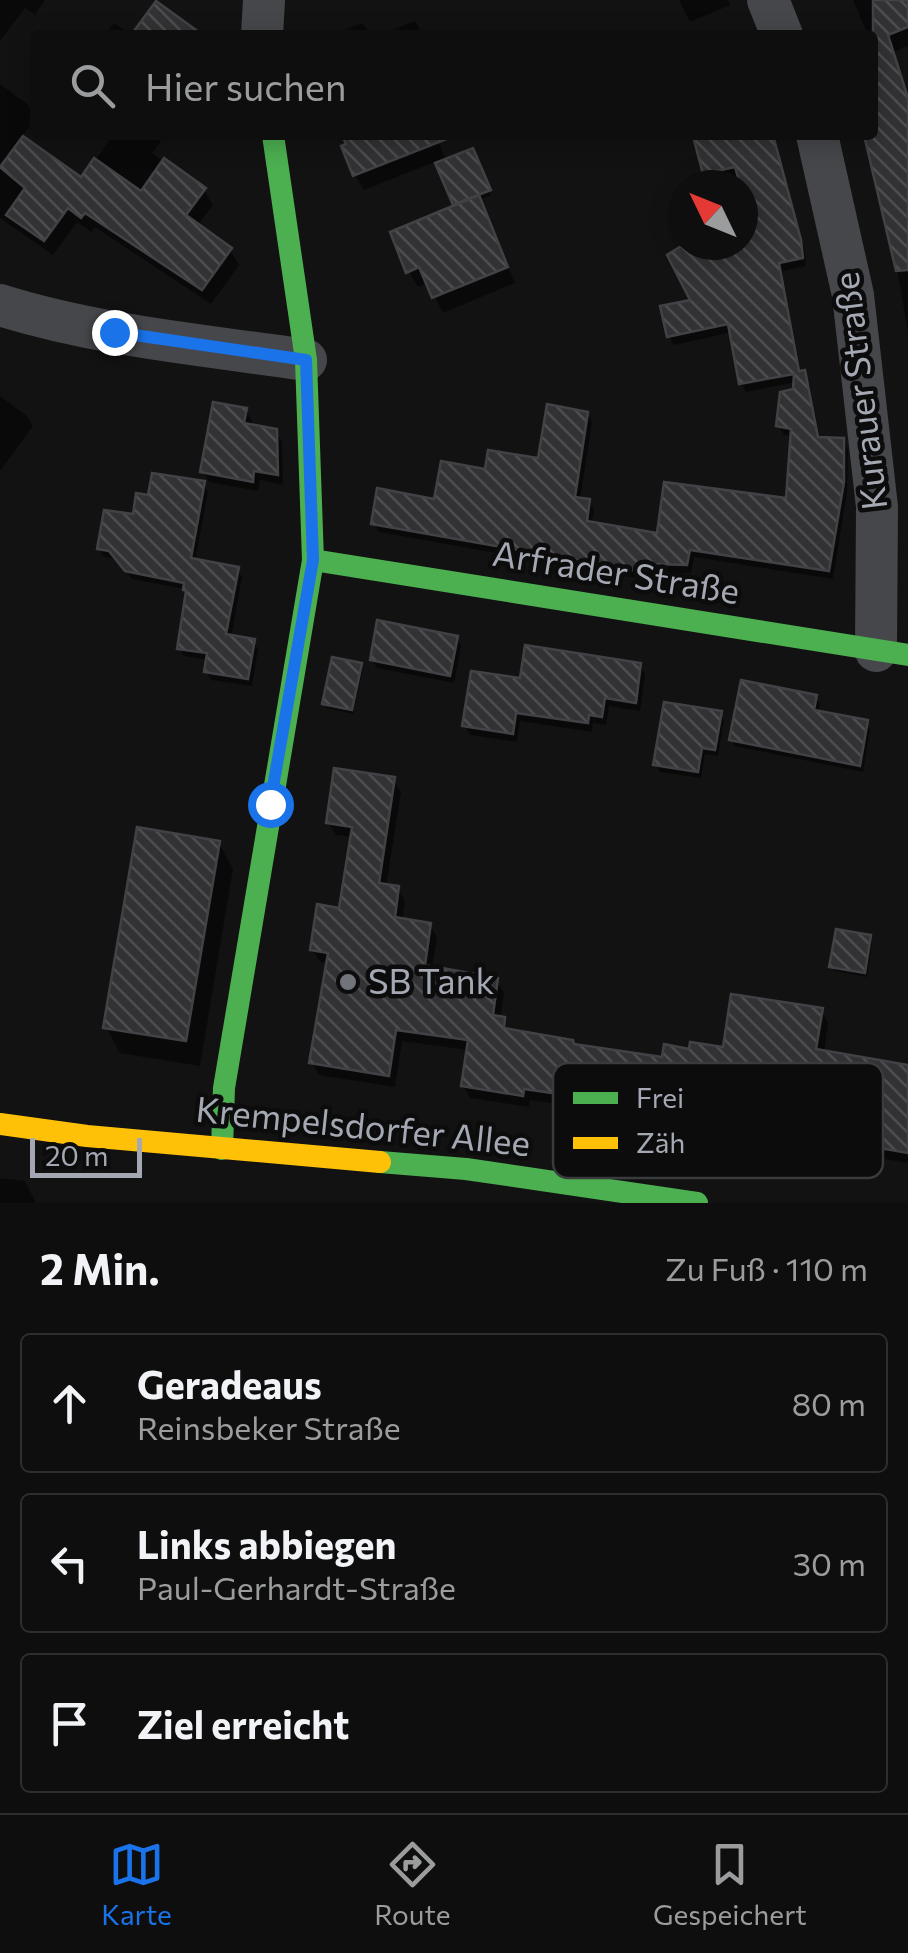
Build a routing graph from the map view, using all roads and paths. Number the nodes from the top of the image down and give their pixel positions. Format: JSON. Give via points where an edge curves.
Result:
{"nodes":[{"id":1,"x":264,"y":0,"type":"edge"},
{"id":2,"x":768,"y":0,"type":"edge"},
{"id":3,"x":262,"y":30,"type":"edge"},
{"id":4,"x":780,"y":30,"type":"edge"},
{"id":5,"x":275,"y":140,"type":"edge"},
{"id":6,"x":819,"y":140,"type":"edge"},
{"id":7,"x":0,"y":305,"type":"edge"},
{"id":8,"x":306,"y":360,"type":"junction"},
{"id":9,"x":313,"y":560,"type":"junction"},
{"id":10,"x":892,"y":653,"type":"edge"},
{"id":11,"x":11,"y":1125,"type":"edge"},
{"id":12,"x":222,"y":1148,"type":"junction"},
{"id":13,"x":696,"y":1203,"type":"edge"}],
"edges":[{"from":1,"to":3,"type":"street"},
{"from":2,"to":4,"type":"street"},
{"from":5,"to":8,"type":"street"},
{"from":6,"to":10,"type":"street","name":"Kurauer Straße","via":[[853,296]]},
{"from":7,"to":8,"type":"street","via":[[46,320]]},
{"from":8,"to":9,"type":"street"},
{"from":9,"to":10,"type":"street","name":"Arfrader Straße"},
{"from":9,"to":12,"type":"street","via":[[224,1088]]},
{"from":11,"to":12,"type":"street","name":"Krempelsdorfer Allee"},
{"from":12,"to":13,"type":"street","name":"Krempelsdorfer Allee","via":[[466,1169]]}]}
